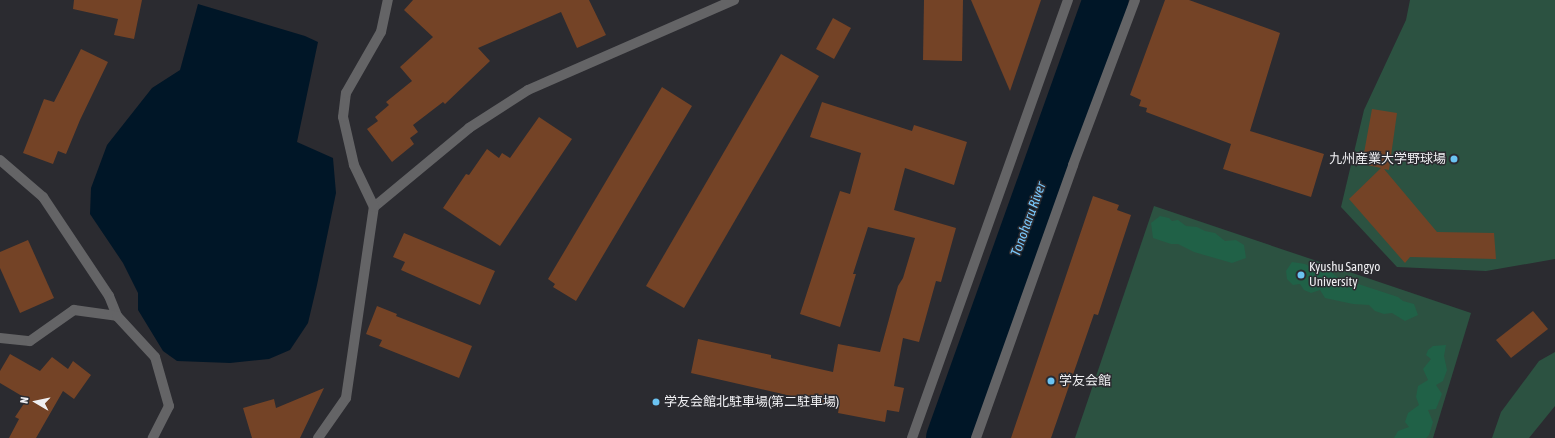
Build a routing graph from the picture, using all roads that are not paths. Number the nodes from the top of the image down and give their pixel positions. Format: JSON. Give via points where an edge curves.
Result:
{"nodes":[{"id":1,"x":388,"y":0,"type":"edge"},
{"id":2,"x":734,"y":0,"type":"edge"},
{"id":3,"x":1068,"y":0,"type":"edge"},
{"id":4,"x":1135,"y":0,"type":"edge"},
{"id":5,"x":0,"y":160,"type":"edge"},
{"id":6,"x":374,"y":207,"type":"junction"},
{"id":7,"x":117,"y":316,"type":"junction"},
{"id":8,"x":0,"y":338,"type":"edge"},
{"id":9,"x":153,"y":438,"type":"edge"},
{"id":10,"x":318,"y":438,"type":"edge"},
{"id":11,"x":912,"y":438,"type":"edge"},
{"id":12,"x":976,"y":438,"type":"edge"}],
"edges":[{"from":1,"to":6,"type":"street","via":[[381,32],[346,93],[343,117],[354,165]]},
{"from":2,"to":6,"type":"street","via":[[528,90],[469,128]]},
{"from":3,"to":11,"type":"street"},
{"from":4,"to":12,"type":"street","via":[[1072,165]]},
{"from":5,"to":7,"type":"street","via":[[42,197],[109,296]]},
{"from":6,"to":10,"type":"street","via":[[346,398]]},
{"from":7,"to":8,"type":"street","via":[[74,310],[30,341]]},
{"from":7,"to":9,"type":"street","via":[[155,357],[169,406]]}]}
